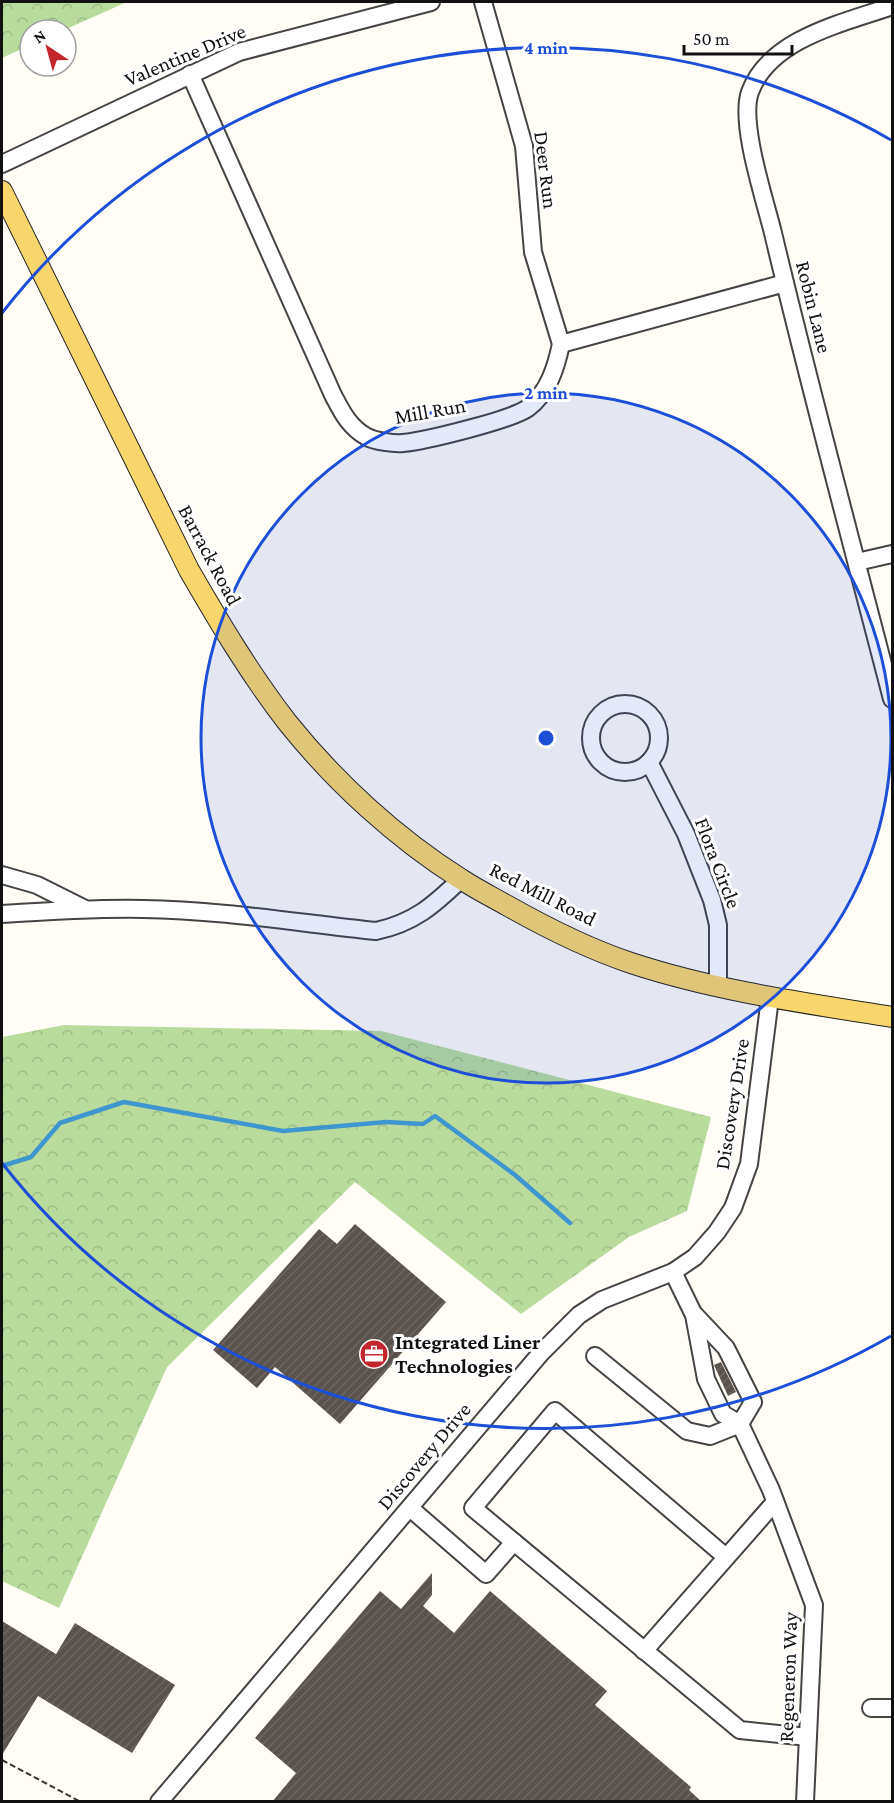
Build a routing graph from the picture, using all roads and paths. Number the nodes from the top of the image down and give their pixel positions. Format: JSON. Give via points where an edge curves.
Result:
{"nodes":[{"id":1,"x":431,"y":2,"type":"edge"},
{"id":2,"x":483,"y":2,"type":"edge"},
{"id":3,"x":892,"y":6,"type":"edge"},
{"id":4,"x":190,"y":74,"type":"junction"},
{"id":5,"x":2,"y":164,"type":"edge"},
{"id":6,"x":2,"y":191,"type":"edge"},
{"id":7,"x":785,"y":283,"type":"junction"},
{"id":8,"x":561,"y":344,"type":"junction"},
{"id":9,"x":892,"y":554,"type":"edge"},
{"id":10,"x":857,"y":562,"type":"junction"},
{"id":11,"x":892,"y":699,"type":"edge"},
{"id":12,"x":649,"y":762,"type":"junction"},
{"id":13,"x":2,"y":875,"type":"edge"},
{"id":14,"x":460,"y":879,"type":"junction"},
{"id":15,"x":84,"y":908,"type":"junction"},
{"id":16,"x":2,"y":914,"type":"edge"},
{"id":17,"x":718,"y":987,"type":"junction"},
{"id":18,"x":770,"y":998,"type":"junction"},
{"id":19,"x":892,"y":1017,"type":"edge"},
{"id":20,"x":673,"y":1272,"type":"junction"},
{"id":21,"x":694,"y":1315,"type":"junction"},
{"id":22,"x":595,"y":1356,"type":"dead end"},
{"id":23,"x":740,"y":1424,"type":"junction"},
{"id":24,"x":775,"y":1502,"type":"junction"},
{"id":25,"x":410,"y":1508,"type":"junction"},
{"id":26,"x":514,"y":1542,"type":"junction"},
{"id":27,"x":726,"y":1557,"type":"junction"},
{"id":28,"x":644,"y":1651,"type":"junction"},
{"id":29,"x":872,"y":1708,"type":"dead end"},
{"id":30,"x":892,"y":1708,"type":"edge"},
{"id":31,"x":808,"y":1737,"type":"junction"},
{"id":32,"x":2,"y":1760,"type":"edge"},
{"id":33,"x":81,"y":1802,"type":"edge"},
{"id":34,"x":159,"y":1802,"type":"edge"},
{"id":35,"x":805,"y":1802,"type":"edge"}],
"edges":[{"from":1,"to":4,"type":"street","name":"Valentine Drive","via":[[239,52]]},
{"from":2,"to":8,"type":"street","name":"Deer Run","via":[[524,146],[533,252]]},
{"from":3,"to":7,"type":"street","name":"Robin Lane","via":[[813,34],[784,49],[767,64],[751,90],[747,103],[750,137]]},
{"from":4,"to":5,"type":"street","name":"Valentine Drive"},
{"from":4,"to":8,"type":"street","name":"Mill Run","via":[[350,426],[369,438],[402,443],[504,419],[527,409],[541,395],[556,367]]},
{"from":6,"to":14,"type":"main road","name":"Barrack Road","via":[[189,570],[246,665],[287,722],[362,802]]},
{"from":7,"to":8,"type":"street"},
{"from":7,"to":10,"type":"street","name":"Robin Lane"},
{"from":9,"to":10,"type":"street"},
{"from":10,"to":11,"type":"street","name":"Robin Lane"},
{"from":12,"to":12,"type":"street","via":[[659,741],[654,719],[646,711],[625,704],[603,711],[591,729],[590,741],[599,761],[618,772],[630,772]]},
{"from":12,"to":17,"type":"street","name":"Flora Circle","via":[[686,834],[712,900],[718,925]]},
{"from":13,"to":15,"type":"street","via":[[38,885]]},
{"from":14,"to":15,"type":"street","name":"Red Mill Road","via":[[421,914],[376,931],[190,911]]},
{"from":14,"to":17,"type":"main road","name":"Red Mill Road","via":[[544,926],[620,958]]},
{"from":15,"to":16,"type":"street","name":"Red Mill Road"},
{"from":17,"to":18,"type":"main road","name":"Red Mill Road"},
{"from":18,"to":19,"type":"main road","name":"Red Mill Road"},
{"from":18,"to":20,"type":"street","name":"Discovery Drive","via":[[749,1164],[734,1208],[694,1257]]},
{"from":20,"to":21,"type":"street","name":"Regeneron Way"},
{"from":20,"to":25,"type":"street","name":"Discovery Drive","via":[[602,1300],[579,1315],[541,1353]]},
{"from":21,"to":23,"type":"street","name":"Regeneron Way","via":[[706,1379],[723,1414]]},
{"from":21,"to":23,"type":"street","name":"Regeneron Way","via":[[726,1348],[753,1402]]},
{"from":22,"to":23,"type":"street","via":[[687,1431],[710,1436]]},
{"from":23,"to":24,"type":"street","name":"Regeneron Way"},
{"from":24,"to":27,"type":"street"},
{"from":24,"to":31,"type":"street","name":"Regeneron Way","via":[[814,1605]]},
{"from":25,"to":26,"type":"street","via":[[486,1574]]},
{"from":25,"to":34,"type":"street","name":"Discovery Drive"},
{"from":26,"to":27,"type":"street","via":[[473,1508],[555,1410]]},
{"from":26,"to":28,"type":"street"},
{"from":27,"to":28,"type":"street"},
{"from":28,"to":31,"type":"street","via":[[740,1730]]},
{"from":29,"to":30,"type":"street"},
{"from":31,"to":35,"type":"street","name":"Regeneron Way"},
{"from":32,"to":33,"type":"path"}]}
